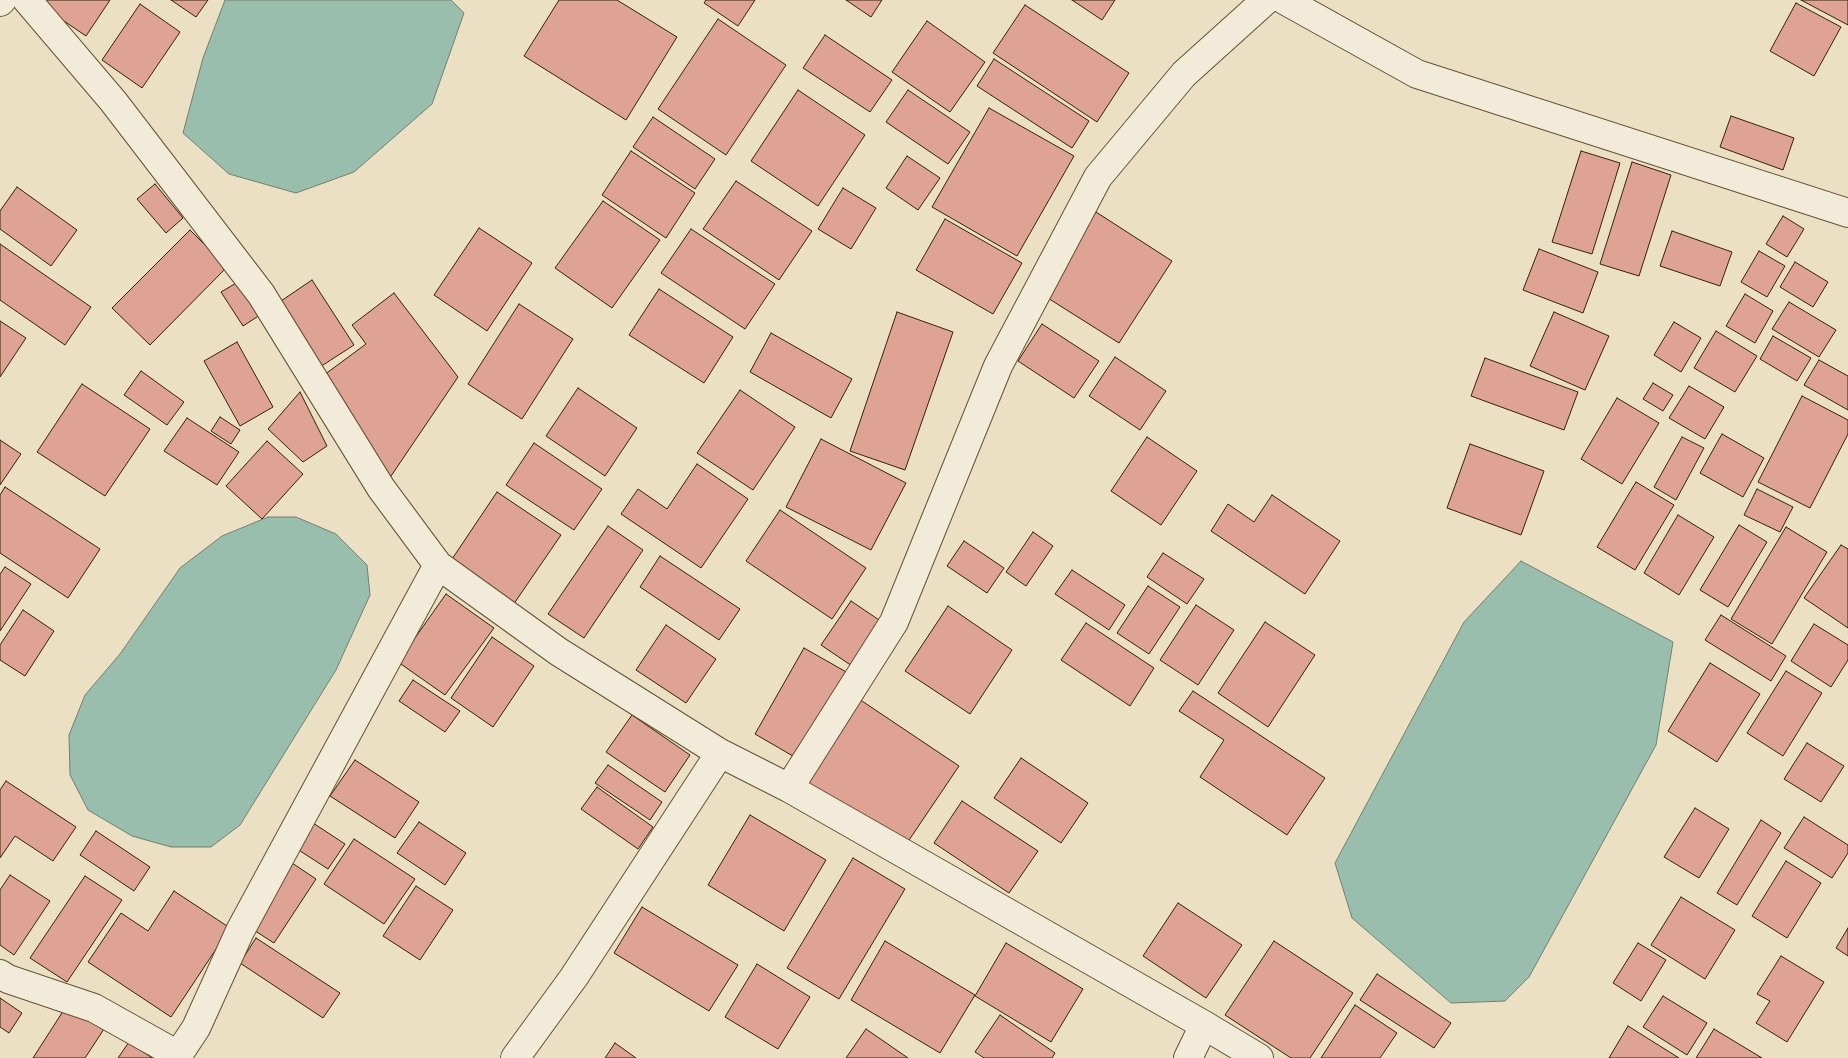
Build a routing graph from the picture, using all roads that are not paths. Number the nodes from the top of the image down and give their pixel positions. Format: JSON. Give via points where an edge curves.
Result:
{"nodes":[{"id":1,"x":27,"y":0,"type":"edge"},
{"id":2,"x":1266,"y":0,"type":"edge"},
{"id":3,"x":1284,"y":0,"type":"edge"},
{"id":4,"x":1848,"y":214,"type":"edge"},
{"id":5,"x":438,"y":565,"type":"junction"},
{"id":6,"x":720,"y":753,"type":"junction"},
{"id":7,"x":788,"y":788,"type":"junction"},
{"id":8,"x":0,"y":974,"type":"edge"},
{"id":9,"x":1204,"y":1025,"type":"junction"},
{"id":10,"x":177,"y":1056,"type":"edge"},
{"id":11,"x":515,"y":1058,"type":"edge"},
{"id":12,"x":1188,"y":1058,"type":"edge"},
{"id":13,"x":1258,"y":1058,"type":"edge"}],
"edges":[{"from":1,"to":5,"type":"street","via":[[113,101],[261,294],[381,488]]},
{"from":2,"to":7,"type":"street","via":[[1184,74],[1098,177],[998,366],[894,622]]},
{"from":3,"to":4,"type":"street","via":[[1417,74]]},
{"from":5,"to":6,"type":"street","via":[[559,652]]},
{"from":5,"to":10,"type":"street","via":[[240,931],[196,1028]]},
{"from":6,"to":7,"type":"street"},
{"from":6,"to":11,"type":"street","via":[[574,977]]},
{"from":7,"to":9,"type":"street"},
{"from":8,"to":10,"type":"street","via":[[94,1008]]},
{"from":9,"to":12,"type":"street"},
{"from":9,"to":13,"type":"street"}]}
